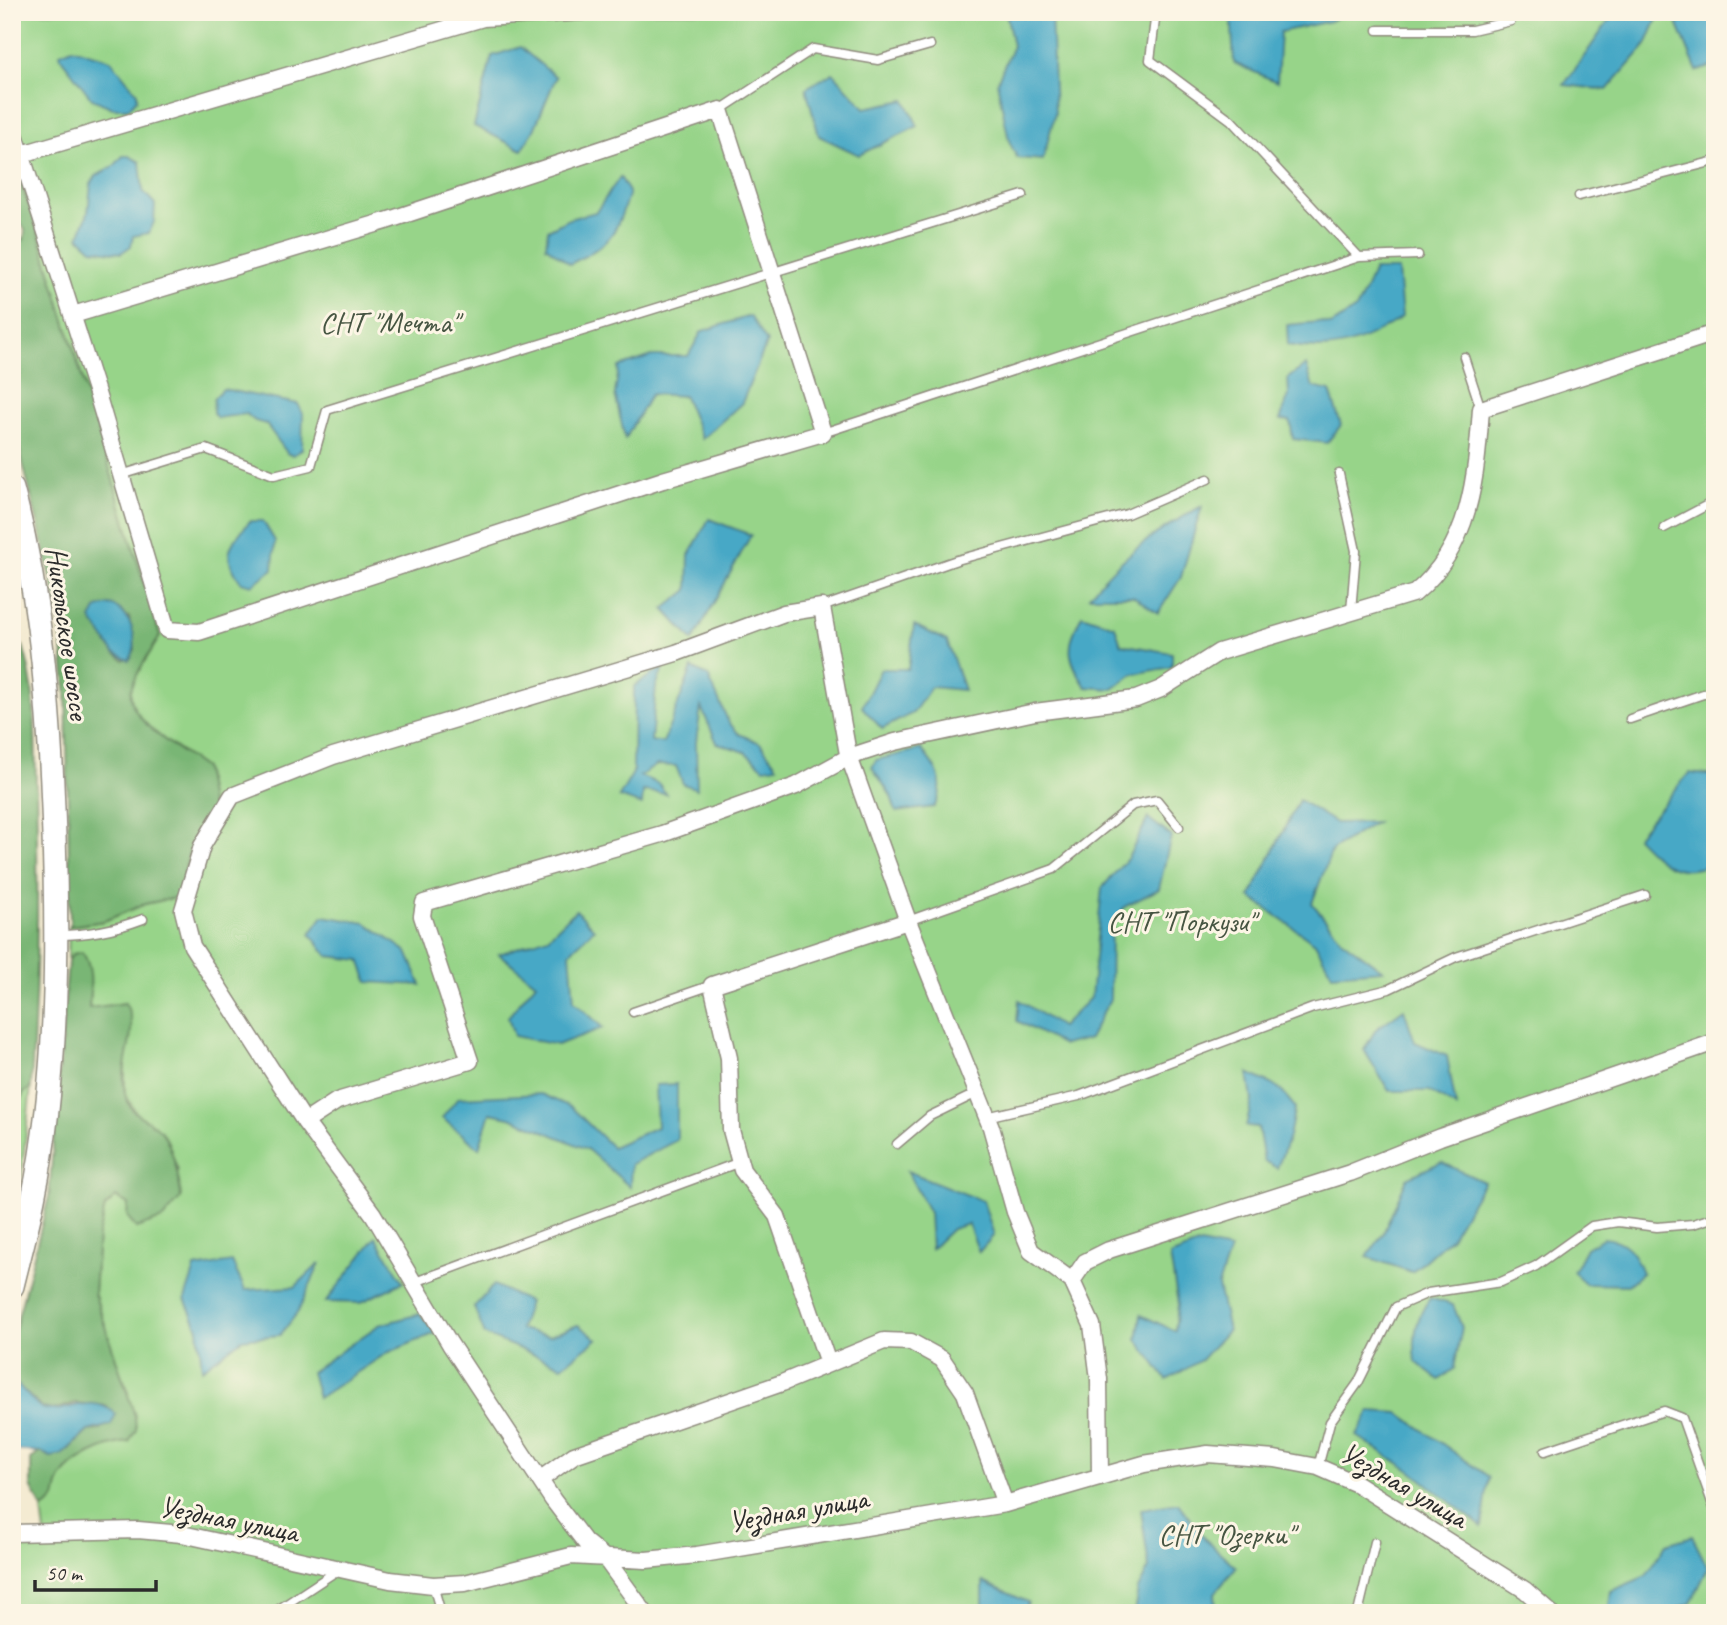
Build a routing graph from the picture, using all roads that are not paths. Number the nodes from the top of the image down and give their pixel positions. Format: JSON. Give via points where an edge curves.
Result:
{"nodes":[{"id":1,"x":583,"y":12,"type":"edge"},
{"id":2,"x":1156,"y":12,"type":"edge"},
{"id":3,"x":1514,"y":12,"type":"edge"},
{"id":4,"x":1378,"y":30,"type":"dead end"},
{"id":5,"x":930,"y":45,"type":"dead end"},
{"id":6,"x":720,"y":110,"type":"junction"},
{"id":7,"x":12,"y":125,"type":"edge"},
{"id":8,"x":16,"y":155,"type":"edge"},
{"id":9,"x":1715,"y":161,"type":"edge"},
{"id":10,"x":1023,"y":195,"type":"dead end"},
{"id":11,"x":1579,"y":196,"type":"dead end"},
{"id":12,"x":1418,"y":255,"type":"dead end"},
{"id":13,"x":1359,"y":257,"type":"junction"},
{"id":14,"x":771,"y":275,"type":"junction"},
{"id":15,"x":73,"y":315,"type":"junction"},
{"id":16,"x":1715,"y":333,"type":"edge"},
{"id":17,"x":1464,"y":357,"type":"dead end"},
{"id":18,"x":1481,"y":409,"type":"junction"},
{"id":19,"x":823,"y":433,"type":"junction"},
{"id":20,"x":1339,"y":474,"type":"dead end"},
{"id":21,"x":121,"y":475,"type":"junction"},
{"id":22,"x":1208,"y":479,"type":"dead end"},
{"id":23,"x":12,"y":489,"type":"edge"},
{"id":24,"x":1715,"y":502,"type":"edge"},
{"id":25,"x":1664,"y":528,"type":"dead end"},
{"id":26,"x":822,"y":607,"type":"junction"},
{"id":27,"x":1351,"y":611,"type":"junction"},
{"id":28,"x":1715,"y":690,"type":"edge"},
{"id":29,"x":1630,"y":719,"type":"dead end"},
{"id":30,"x":849,"y":757,"type":"junction"},
{"id":31,"x":1179,"y":827,"type":"dead end"},
{"id":32,"x":1645,"y":895,"type":"dead end"},
{"id":33,"x":143,"y":919,"type":"dead end"},
{"id":34,"x":908,"y":922,"type":"junction"},
{"id":35,"x":55,"y":935,"type":"junction"},
{"id":36,"x":712,"y":985,"type":"junction"},
{"id":37,"x":633,"y":1012,"type":"dead end"},
{"id":38,"x":1715,"y":1041,"type":"edge"},
{"id":39,"x":975,"y":1094,"type":"junction"},
{"id":40,"x":986,"y":1117,"type":"junction"},
{"id":41,"x":306,"y":1122,"type":"junction"},
{"id":42,"x":897,"y":1144,"type":"dead end"},
{"id":43,"x":740,"y":1162,"type":"junction"},
{"id":44,"x":1715,"y":1217,"type":"edge"},
{"id":45,"x":1072,"y":1281,"type":"junction"},
{"id":46,"x":415,"y":1282,"type":"junction"},
{"id":47,"x":12,"y":1286,"type":"edge"},
{"id":48,"x":828,"y":1363,"type":"junction"},
{"id":49,"x":1545,"y":1451,"type":"dead end"},
{"id":50,"x":1318,"y":1467,"type":"junction"},
{"id":51,"x":1100,"y":1477,"type":"junction"},
{"id":52,"x":541,"y":1479,"type":"junction"},
{"id":53,"x":1005,"y":1504,"type":"junction"},
{"id":54,"x":1715,"y":1511,"type":"edge"},
{"id":55,"x":12,"y":1533,"type":"edge"},
{"id":56,"x":1374,"y":1542,"type":"dead end"},
{"id":57,"x":605,"y":1558,"type":"junction"},
{"id":58,"x":339,"y":1570,"type":"junction"},
{"id":59,"x":433,"y":1585,"type":"junction"},
{"id":60,"x":273,"y":1613,"type":"edge"},
{"id":61,"x":441,"y":1613,"type":"edge"},
{"id":62,"x":645,"y":1613,"type":"edge"},
{"id":63,"x":1358,"y":1613,"type":"edge"},
{"id":64,"x":1551,"y":1613,"type":"edge"}],
"edges":[{"from":1,"to":8,"type":"street","via":[[483,19]]},
{"from":2,"to":13,"type":"lane","via":[[1150,60],[1231,120]]},
{"from":3,"to":4,"type":"lane","via":[[1511,21],[1472,30]]},
{"from":5,"to":6,"type":"lane","via":[[878,60],[813,49]]},
{"from":6,"to":14,"type":"street"},
{"from":6,"to":15,"type":"street","via":[[386,221]]},
{"from":7,"to":8,"type":"street"},
{"from":8,"to":15,"type":"street"},
{"from":9,"to":11,"type":"lane"},
{"from":10,"to":14,"type":"lane"},
{"from":12,"to":13,"type":"lane"},
{"from":13,"to":19,"type":"lane"},
{"from":14,"to":19,"type":"street"},
{"from":14,"to":21,"type":"lane","via":[[327,410],[311,466],[274,475],[206,449]]},
{"from":15,"to":21,"type":"street"},
{"from":16,"to":18,"type":"street"},
{"from":17,"to":18,"type":"lane"},
{"from":18,"to":27,"type":"street","via":[[1477,465],[1451,553],[1436,576],[1415,593]]},
{"from":19,"to":21,"type":"street","via":[[663,480],[199,632],[167,630]]},
{"from":20,"to":27,"type":"lane","via":[[1356,551]]},
{"from":22,"to":26,"type":"lane","via":[[1127,514],[957,560]]},
{"from":23,"to":35,"type":"main road","name":"Никольское шоссе","via":[[31,577],[49,711]]},
{"from":24,"to":25,"type":"lane"},
{"from":26,"to":30,"type":"street"},
{"from":26,"to":41,"type":"street","via":[[784,613],[676,653],[333,756],[232,796],[202,846],[183,910],[192,946]]},
{"from":27,"to":30,"type":"street","via":[[1219,653],[1136,699],[1035,712],[895,742]]},
{"from":28,"to":29,"type":"lane"},
{"from":30,"to":34,"type":"street"},
{"from":30,"to":41,"type":"street","via":[[796,786],[662,834],[424,903],[422,916],[470,1061],[337,1101]]},
{"from":31,"to":34,"type":"lane","via":[[1157,800],[1133,805],[1054,869]]},
{"from":32,"to":40,"type":"lane","via":[[1469,953],[1389,989],[1313,1008],[1079,1096]]},
{"from":33,"to":35,"type":"lane","via":[[114,930]]},
{"from":34,"to":36,"type":"street"},
{"from":34,"to":39,"type":"street"},
{"from":35,"to":47,"type":"main road","name":"Никольское шоссе","via":[[51,1051],[39,1163]]},
{"from":36,"to":37,"type":"lane"},
{"from":36,"to":43,"type":"street","via":[[729,1058],[731,1130]]},
{"from":38,"to":45,"type":"street","via":[[1350,1173],[1108,1250],[1085,1262]]},
{"from":39,"to":40,"type":"street"},
{"from":39,"to":42,"type":"lane","via":[[930,1116]]},
{"from":40,"to":45,"type":"street","via":[[1031,1251]]},
{"from":41,"to":46,"type":"street","via":[[373,1214]]},
{"from":43,"to":46,"type":"lane"},
{"from":43,"to":48,"type":"street","via":[[777,1216]]},
{"from":44,"to":50,"type":"lane","via":[[1657,1227],[1618,1222],[1591,1226],[1536,1266],[1502,1282],[1428,1293],[1396,1307],[1358,1383],[1331,1422]]},
{"from":45,"to":51,"type":"street","via":[[1092,1325],[1099,1379]]},
{"from":46,"to":52,"type":"street","via":[[450,1344]]},
{"from":48,"to":52,"type":"street","via":[[574,1455]]},
{"from":48,"to":53,"type":"street","via":[[884,1341],[911,1342],[942,1359],[965,1393]]},
{"from":49,"to":54,"type":"lane","via":[[1664,1411],[1682,1418]]},
{"from":50,"to":51,"type":"street","name":"Уездная улица","via":[[1208,1454],[1144,1464]]},
{"from":50,"to":64,"type":"street","name":"Уездная улица","via":[[1357,1484],[1525,1590]]},
{"from":51,"to":53,"type":"street","name":"Уездная улица"},
{"from":52,"to":57,"type":"street","via":[[586,1542]]},
{"from":53,"to":57,"type":"street","name":"Уездная улица","via":[[697,1555]]},
{"from":55,"to":58,"type":"street","name":"Уездная улица","via":[[138,1530],[182,1534]]},
{"from":56,"to":63,"type":"lane"},
{"from":57,"to":59,"type":"street","name":"Уездная улица","via":[[571,1556],[465,1583]]},
{"from":57,"to":62,"type":"street"},
{"from":58,"to":59,"type":"street","name":"Уездная улица"},
{"from":58,"to":60,"type":"lane"},
{"from":59,"to":61,"type":"lane"}]}
